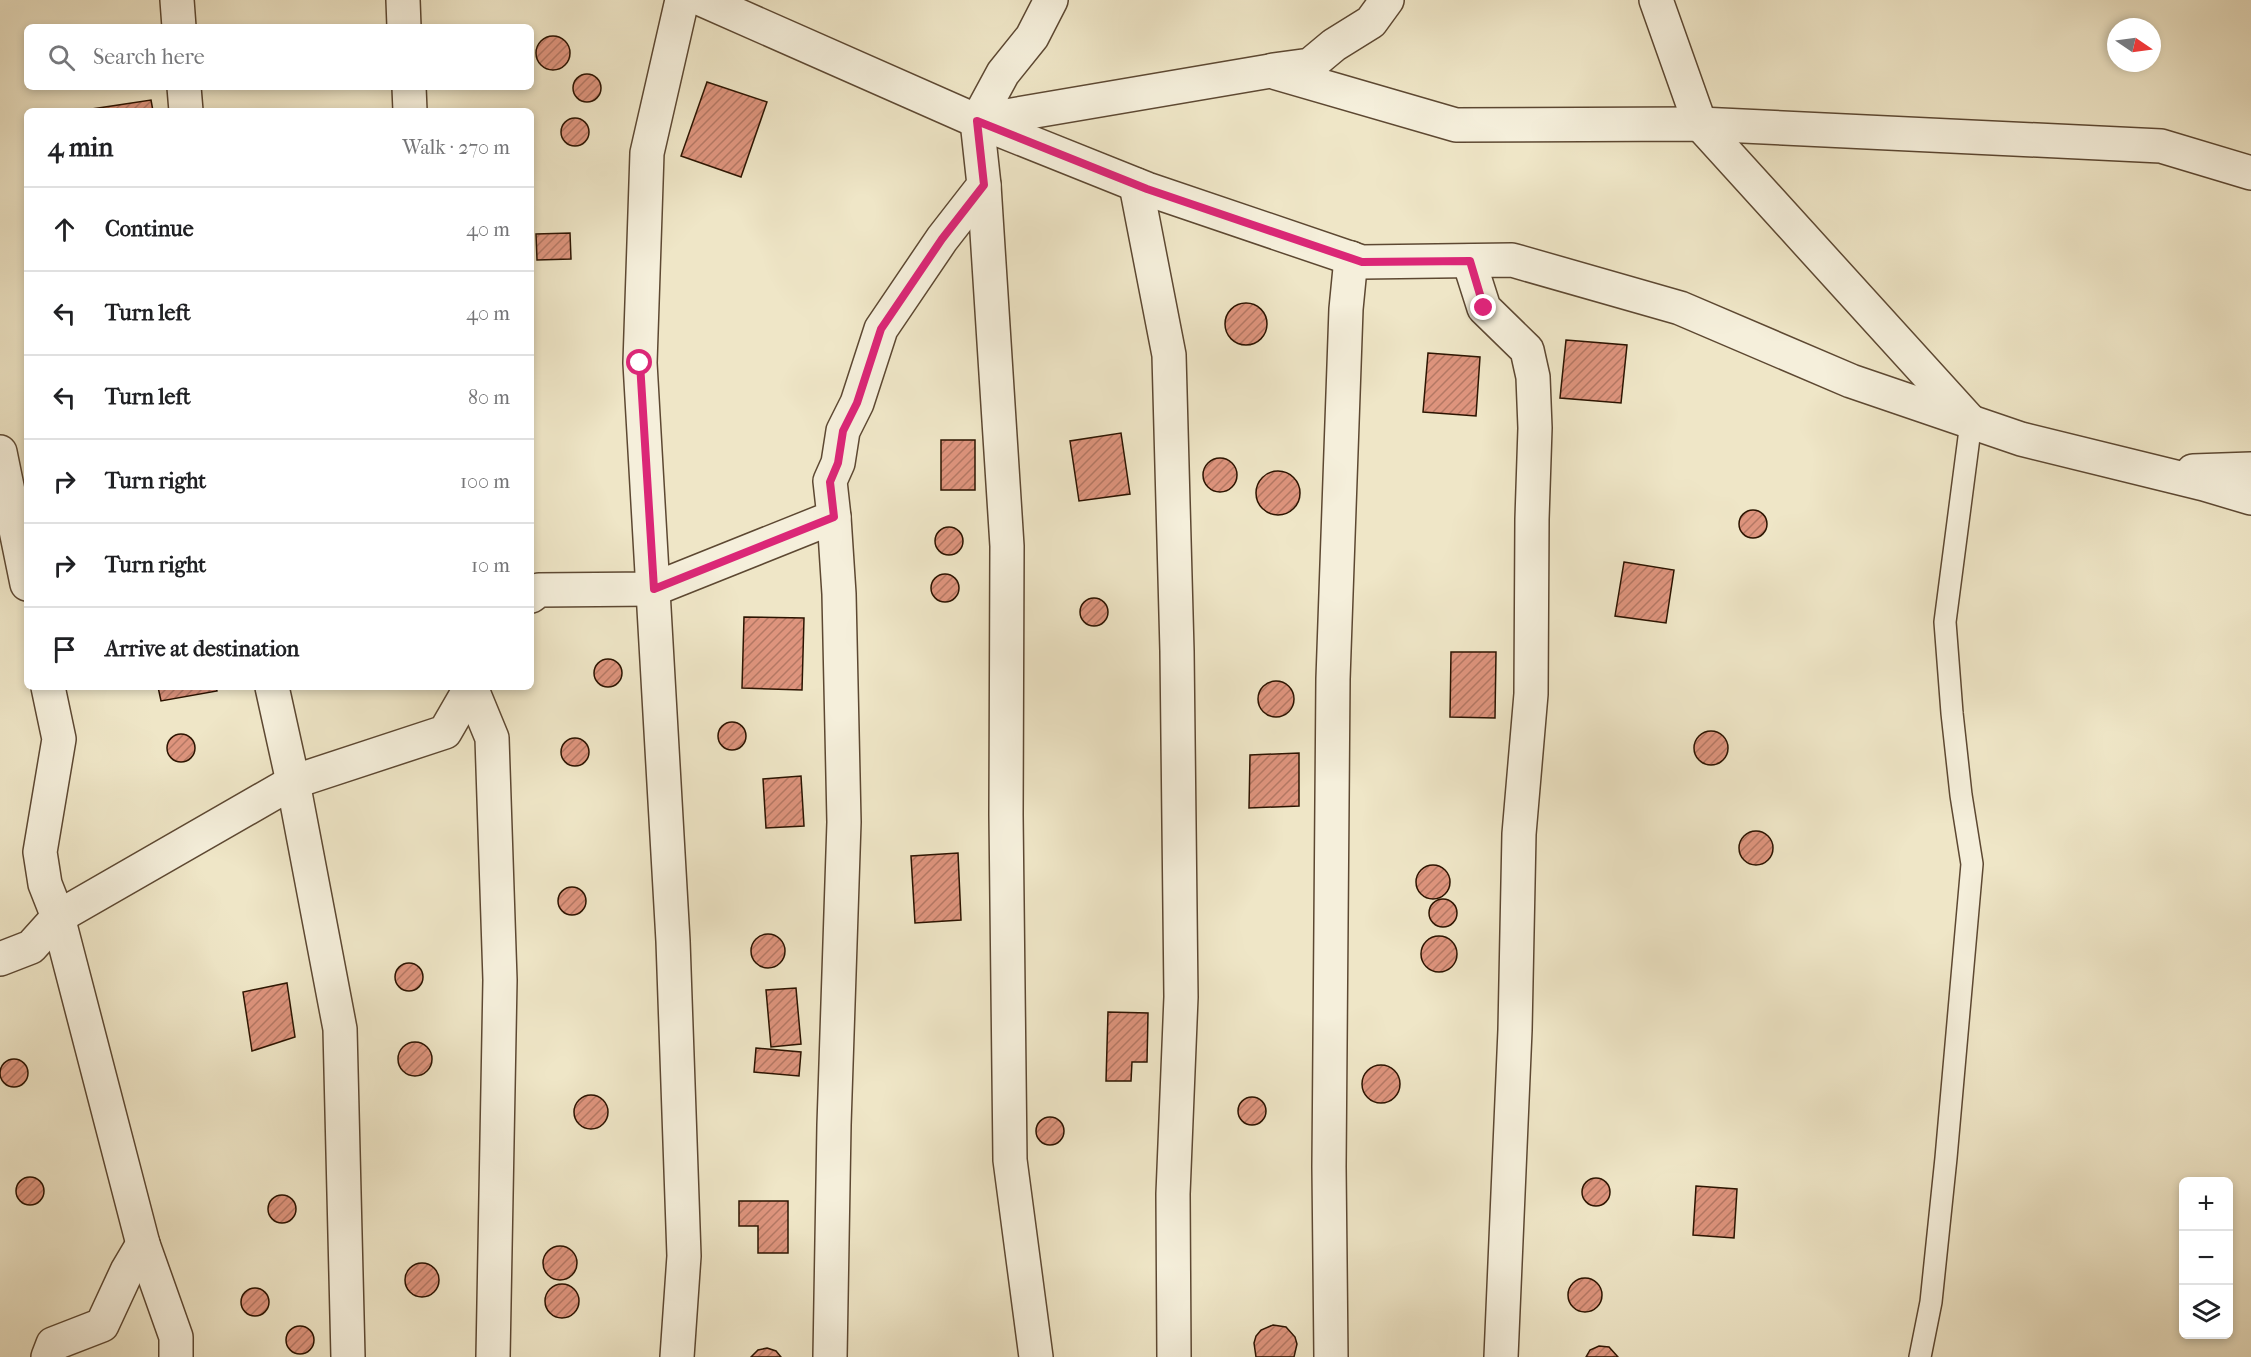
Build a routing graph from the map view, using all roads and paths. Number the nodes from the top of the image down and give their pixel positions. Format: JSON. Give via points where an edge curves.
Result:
{"nodes":[{"id":1,"x":177,"y":0,"type":"edge"},
{"id":2,"x":403,"y":0,"type":"edge"},
{"id":3,"x":682,"y":0,"type":"edge"},
{"id":4,"x":703,"y":0,"type":"edge"},
{"id":5,"x":1051,"y":0,"type":"edge"},
{"id":6,"x":1387,"y":0,"type":"edge"},
{"id":7,"x":1656,"y":0,"type":"edge"},
{"id":8,"x":179,"y":24,"type":"edge"},
{"id":9,"x":404,"y":24,"type":"edge"},
{"id":10,"x":1270,"y":71,"type":"junction"},
{"id":11,"x":184,"y":90,"type":"edge"},
{"id":12,"x":409,"y":90,"type":"edge"},
{"id":13,"x":186,"y":108,"type":"edge"},
{"id":14,"x":410,"y":108,"type":"edge"},
{"id":15,"x":977,"y":121,"type":"junction"},
{"id":16,"x":1700,"y":124,"type":"junction"},
{"id":17,"x":2251,"y":173,"type":"edge"},
{"id":18,"x":1136,"y":184,"type":"junction"},
{"id":19,"x":984,"y":185,"type":"junction"},
{"id":20,"x":1351,"y":258,"type":"junction"},
{"id":21,"x":1470,"y":261,"type":"junction"},
{"id":22,"x":1971,"y":422,"type":"junction"},
{"id":23,"x":0,"y":452,"type":"edge"},
{"id":24,"x":2251,"y":469,"type":"edge"},
{"id":25,"x":2156,"y":473,"type":"junction"},
{"id":26,"x":2251,"y":498,"type":"edge"},
{"id":27,"x":834,"y":517,"type":"junction"},
{"id":28,"x":24,"y":569,"type":"edge"},
{"id":29,"x":654,"y":589,"type":"junction"},
{"id":30,"x":534,"y":594,"type":"edge"},
{"id":31,"x":49,"y":690,"type":"edge"},
{"id":32,"x":273,"y":690,"type":"edge"},
{"id":33,"x":469,"y":690,"type":"edge"},
{"id":34,"x":472,"y":690,"type":"edge"},
{"id":35,"x":293,"y":782,"type":"junction"},
{"id":36,"x":58,"y":917,"type":"junction"},
{"id":37,"x":0,"y":959,"type":"edge"},
{"id":38,"x":143,"y":1244,"type":"junction"},
{"id":39,"x":48,"y":1357,"type":"edge"},
{"id":40,"x":176,"y":1357,"type":"edge"},
{"id":41,"x":348,"y":1357,"type":"edge"},
{"id":42,"x":492,"y":1357,"type":"edge"},
{"id":43,"x":677,"y":1357,"type":"edge"},
{"id":44,"x":830,"y":1357,"type":"edge"},
{"id":45,"x":1036,"y":1357,"type":"edge"},
{"id":46,"x":1174,"y":1357,"type":"edge"},
{"id":47,"x":1331,"y":1357,"type":"edge"},
{"id":48,"x":1501,"y":1357,"type":"edge"},
{"id":49,"x":1920,"y":1357,"type":"edge"}],
"edges":[{"from":1,"to":8,"type":"street"},
{"from":2,"to":9,"type":"street"},
{"from":3,"to":29,"type":"street","via":[[646,153],[640,363]]},
{"from":4,"to":15,"type":"street"},
{"from":5,"to":15,"type":"street","via":[[1032,37],[1004,73]]},
{"from":6,"to":10,"type":"street","via":[[1371,22],[1310,65]]},
{"from":7,"to":16,"type":"street"},
{"from":10,"to":15,"type":"street"},
{"from":10,"to":16,"type":"street","via":[[1456,125]]},
{"from":11,"to":13,"type":"street"},
{"from":12,"to":14,"type":"street"},
{"from":15,"to":18,"type":"street"},
{"from":15,"to":19,"type":"street"},
{"from":16,"to":17,"type":"street","via":[[2161,146]]},
{"from":16,"to":22,"type":"street"},
{"from":18,"to":20,"type":"street"},
{"from":18,"to":46,"type":"street","via":[[1169,355],[1181,985],[1173,1194]]},
{"from":19,"to":27,"type":"street","via":[[881,329],[857,403],[843,431],[838,463],[830,482]]},
{"from":19,"to":45,"type":"street","via":[[1007,546],[1010,1160]]},
{"from":20,"to":21,"type":"street","via":[[1362,262]]},
{"from":20,"to":47,"type":"street","via":[[1333,679]]},
{"from":21,"to":22,"type":"street","via":[[1512,260],[1680,308],[1851,381]]},
{"from":21,"to":48,"type":"street","via":[[1484,308],[1527,350],[1536,428],[1531,694],[1519,834]]},
{"from":22,"to":25,"type":"street","via":[[2021,440]]},
{"from":22,"to":49,"type":"lane","via":[[1946,622],[1955,736],[1972,864],[1931,1302]]},
{"from":23,"to":28,"type":"street"},
{"from":24,"to":25,"type":"street"},
{"from":25,"to":26,"type":"street"},
{"from":27,"to":29,"type":"street"},
{"from":27,"to":44,"type":"street","via":[[844,822]]},
{"from":29,"to":30,"type":"street","via":[[539,590]]},
{"from":29,"to":43,"type":"street","via":[[674,941],[684,1256]]},
{"from":31,"to":36,"type":"street","via":[[59,739],[40,852],[45,884]]},
{"from":32,"to":35,"type":"street"},
{"from":33,"to":35,"type":"street","via":[[445,732]]},
{"from":34,"to":42,"type":"street","via":[[492,738],[500,980]]},
{"from":35,"to":36,"type":"street"},
{"from":35,"to":41,"type":"street","via":[[340,1029]]},
{"from":36,"to":37,"type":"street","via":[[31,947]]},
{"from":36,"to":38,"type":"street"},
{"from":38,"to":39,"type":"street","via":[[102,1325],[53,1344]]},
{"from":38,"to":40,"type":"street","via":[[176,1337]]}]}
